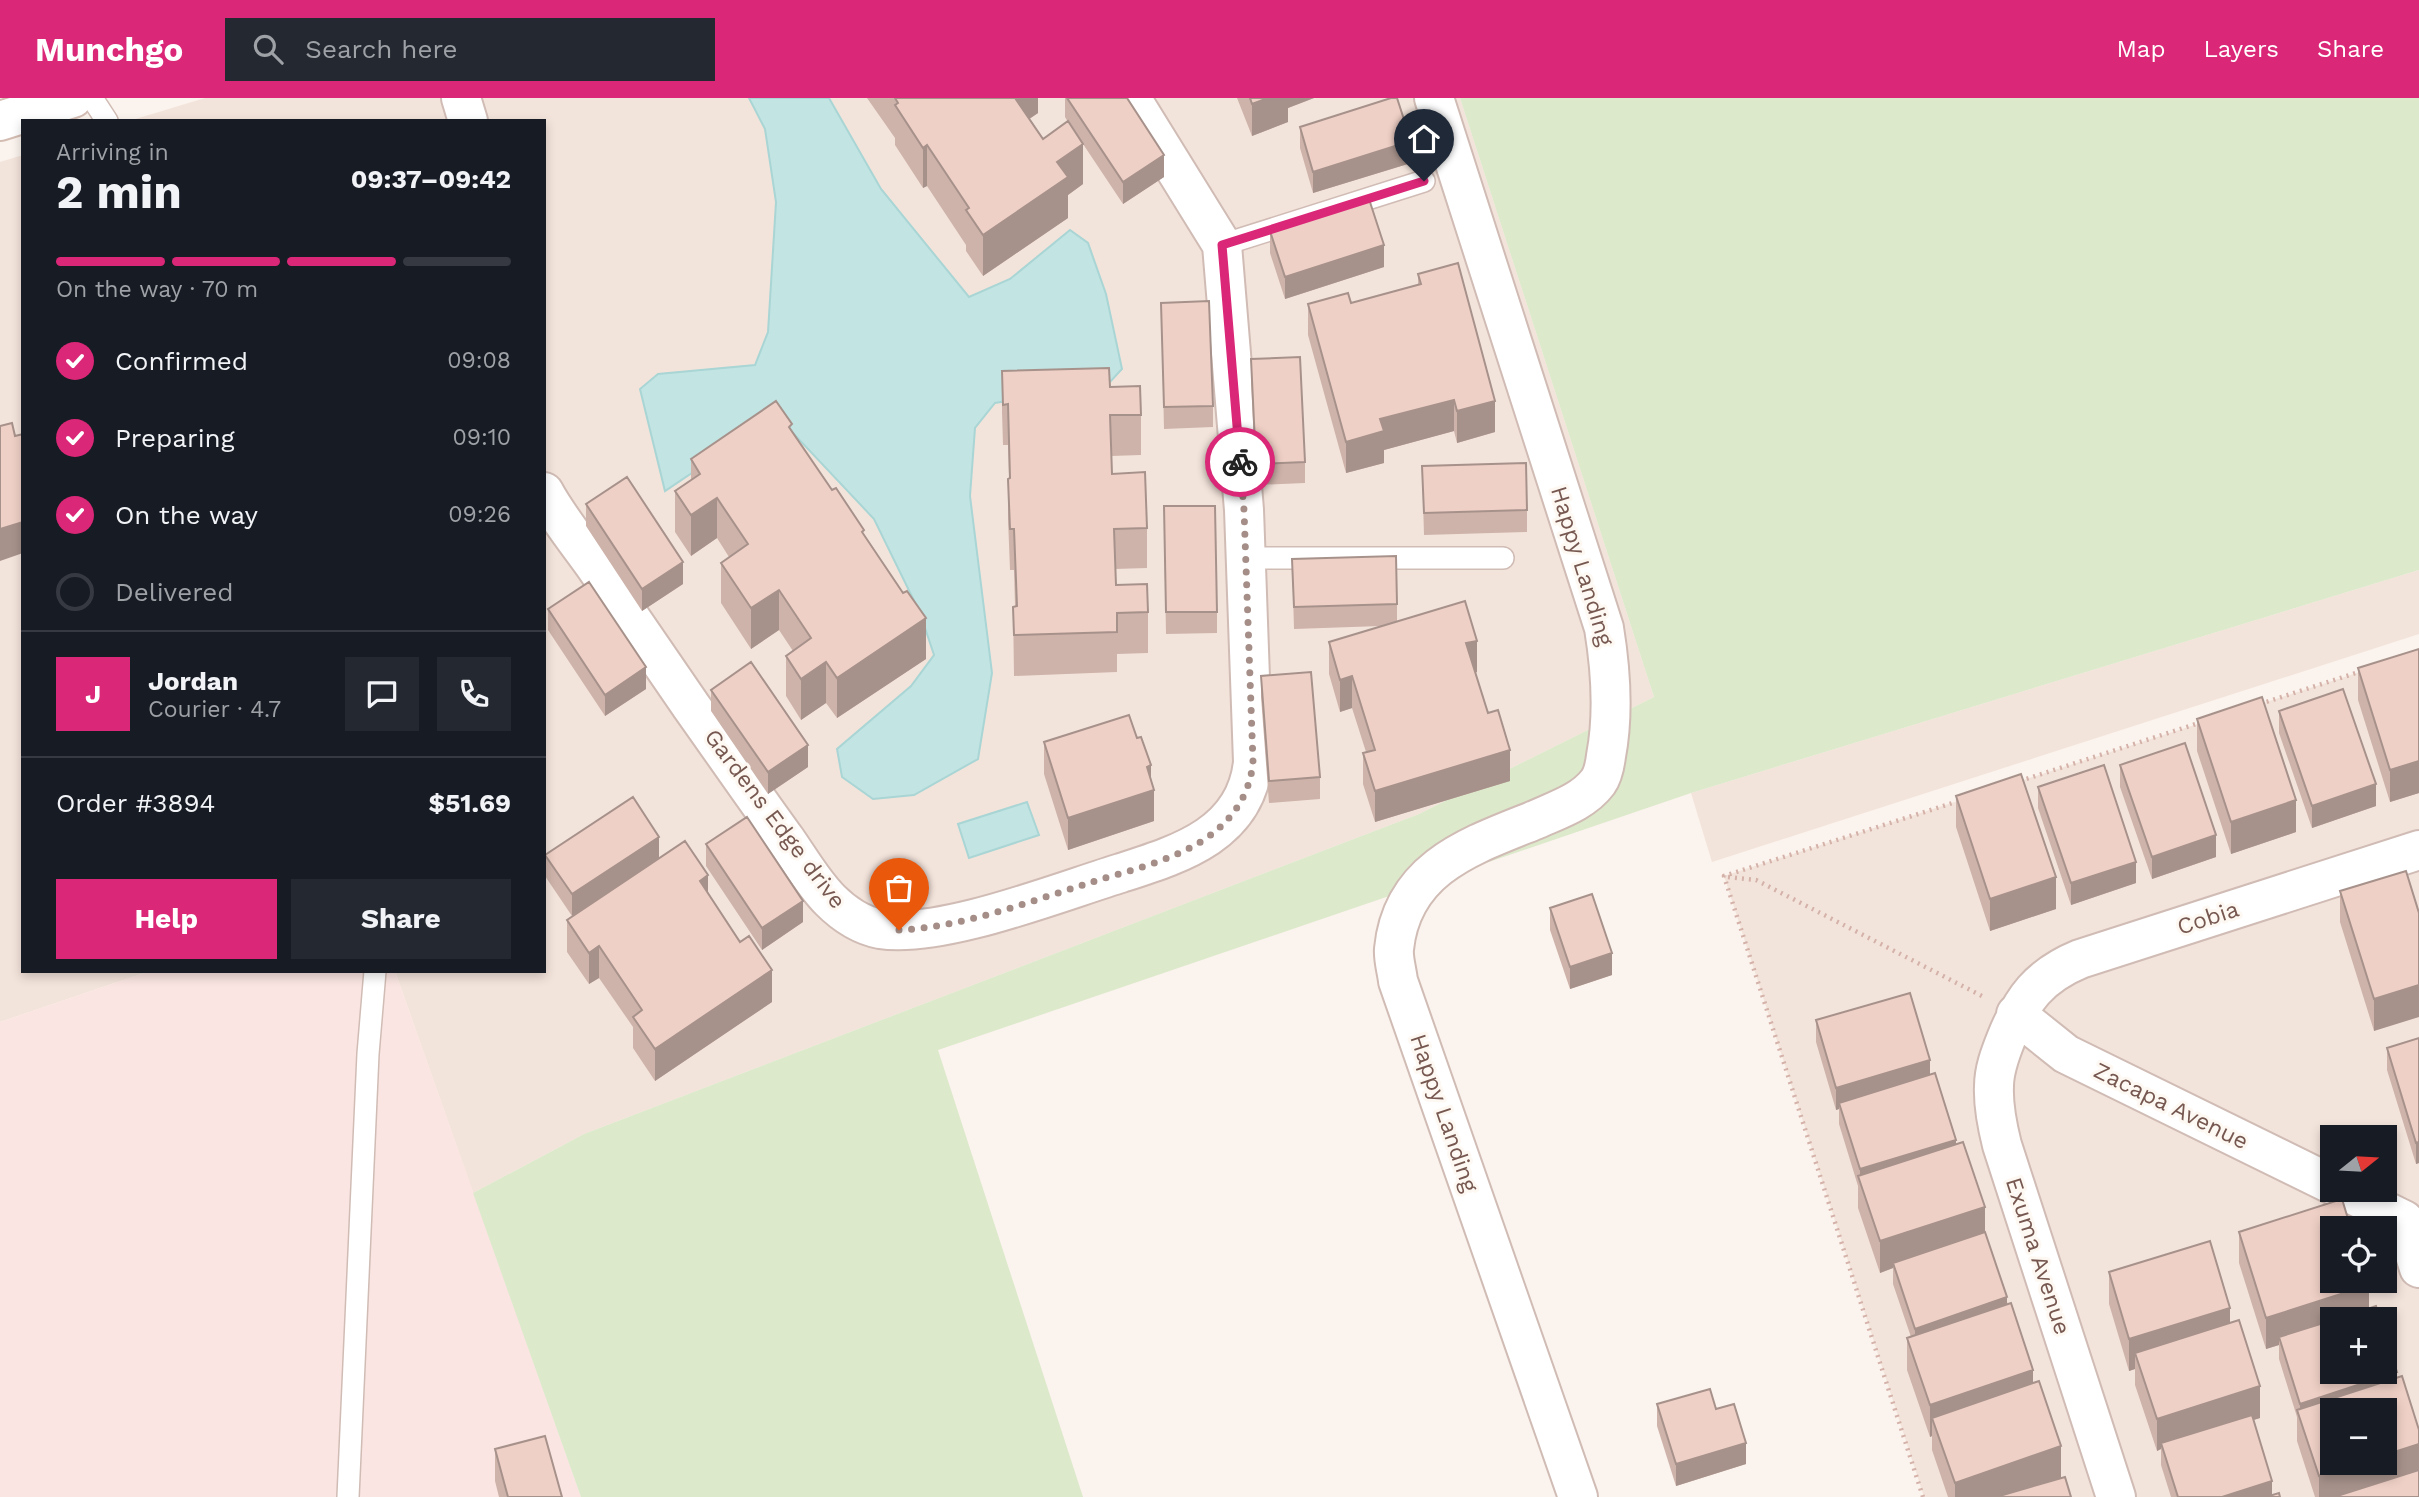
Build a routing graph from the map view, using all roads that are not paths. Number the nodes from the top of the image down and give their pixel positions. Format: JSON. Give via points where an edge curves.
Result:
{"nodes":[{"id":1,"x":73,"y":98,"type":"edge"},
{"id":2,"x":92,"y":98,"type":"edge"},
{"id":3,"x":461,"y":98,"type":"edge"},
{"id":4,"x":1131,"y":98,"type":"edge"},
{"id":5,"x":1434,"y":98,"type":"edge"},
{"id":6,"x":106,"y":119,"type":"edge"},
{"id":7,"x":467,"y":119,"type":"edge"},
{"id":8,"x":0,"y":121,"type":"edge"},
{"id":9,"x":1424,"y":181,"type":"dead end"},
{"id":10,"x":1222,"y":245,"type":"junction"},
{"id":11,"x":546,"y":495,"type":"edge"},
{"id":12,"x":1245,"y":558,"type":"junction"},
{"id":13,"x":1503,"y":558,"type":"dead end"},
{"id":14,"x":2419,"y":850,"type":"edge"},
{"id":15,"x":375,"y":973,"type":"edge"},
{"id":16,"x":2016,"y":1014,"type":"junction"},
{"id":17,"x":2320,"y":1179,"type":"edge"},
{"id":18,"x":2373,"y":1202,"type":"edge"},
{"id":19,"x":2411,"y":1217,"type":"edge"},
{"id":20,"x":2419,"y":1268,"type":"edge"},
{"id":21,"x":348,"y":1497,"type":"edge"},
{"id":22,"x":1578,"y":1497,"type":"edge"},
{"id":23,"x":2116,"y":1497,"type":"edge"}],
"edges":[{"from":1,"to":8,"type":"street"},
{"from":2,"to":6,"type":"lane"},
{"from":3,"to":7,"type":"street"},
{"from":4,"to":10,"type":"street","name":"Gardens Edge drive"},
{"from":5,"to":22,"type":"street","name":"Happy Landing","via":[[1604,628],[1612,729],[1599,781],[1574,804],[1479,842],[1434,869],[1418,886],[1402,917],[1394,951],[1398,981]]},
{"from":9,"to":10,"type":"lane"},
{"from":10,"to":12,"type":"street","name":"Gardens Edge drive"},
{"from":11,"to":12,"type":"street","name":"Gardens Edge drive","via":[[828,898],[845,914],[879,929],[922,929],[999,911],[1159,860],[1199,843],[1225,823],[1244,799],[1253,762]]},
{"from":12,"to":13,"type":"lane"},
{"from":14,"to":16,"type":"street","name":"Cobia","via":[[2059,968]]},
{"from":15,"to":21,"type":"lane"},
{"from":16,"to":17,"type":"street","name":"Zacapa Avenue","via":[[2066,1054]]},
{"from":16,"to":23,"type":"street","name":"Exuma Avenue","via":[[1999,1055],[1995,1115]]},
{"from":18,"to":19,"type":"street"},
{"from":19,"to":20,"type":"street"}]}
